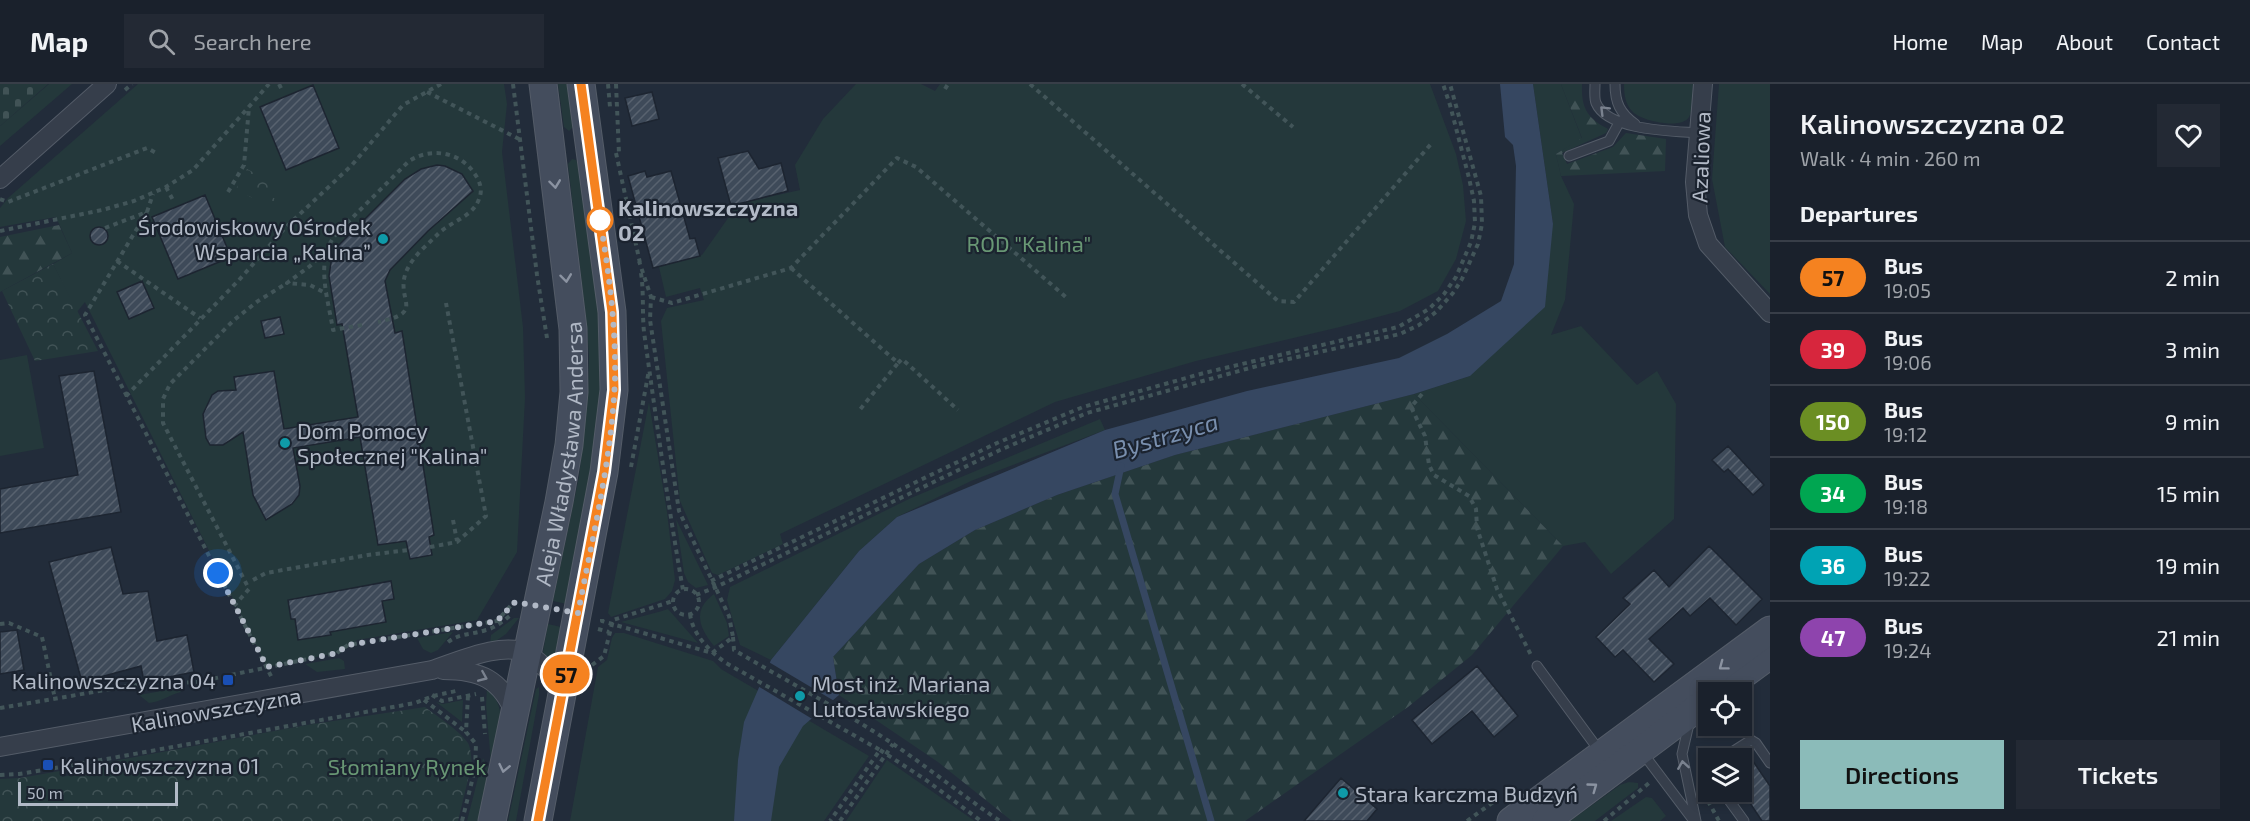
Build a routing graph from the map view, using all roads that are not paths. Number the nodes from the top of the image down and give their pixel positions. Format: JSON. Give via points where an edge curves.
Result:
{"nodes":[{"id":1,"x":107,"y":84,"type":"edge"},
{"id":2,"x":543,"y":84,"type":"edge"},
{"id":3,"x":581,"y":84,"type":"edge"},
{"id":4,"x":1595,"y":84,"type":"edge"},
{"id":5,"x":1615,"y":84,"type":"edge"},
{"id":6,"x":1703,"y":84,"type":"edge"},
{"id":7,"x":1620,"y":122,"type":"junction"},
{"id":8,"x":1639,"y":127,"type":"junction"},
{"id":9,"x":1699,"y":133,"type":"junction"},
{"id":10,"x":590,"y":142,"type":"junction"},
{"id":11,"x":551,"y":147,"type":"junction"},
{"id":12,"x":1569,"y":156,"type":"dead end"},
{"id":13,"x":0,"y":179,"type":"edge"},
{"id":14,"x":1770,"y":313,"type":"edge"},
{"id":15,"x":1770,"y":630,"type":"edge"},
{"id":16,"x":528,"y":654,"type":"junction"},
{"id":17,"x":1770,"y":655,"type":"edge"},
{"id":18,"x":1537,"y":666,"type":"road end"},
{"id":19,"x":470,"y":673,"type":"junction"},
{"id":20,"x":1733,"y":682,"type":"edge"},
{"id":21,"x":564,"y":686,"type":"junction"},
{"id":22,"x":1698,"y":707,"type":"edge"},
{"id":23,"x":1698,"y":712,"type":"edge"},
{"id":24,"x":515,"y":714,"type":"junction"},
{"id":25,"x":1636,"y":743,"type":"junction"},
{"id":26,"x":0,"y":747,"type":"edge"},
{"id":27,"x":1738,"y":748,"type":"edge"},
{"id":28,"x":1602,"y":755,"type":"junction"},
{"id":29,"x":1770,"y":763,"type":"edge"},
{"id":30,"x":1730,"y":802,"type":"edge"},
{"id":31,"x":492,"y":821,"type":"edge"},
{"id":32,"x":538,"y":821,"type":"edge"},
{"id":33,"x":1511,"y":821,"type":"edge"},
{"id":34,"x":1546,"y":821,"type":"edge"},
{"id":35,"x":1695,"y":821,"type":"edge"},
{"id":36,"x":1744,"y":821,"type":"edge"}],
"edges":[{"from":1,"to":13,"type":"street"},
{"from":2,"to":11,"type":"main road","name":"Aleja Władysława Andersa"},
{"from":3,"to":10,"type":"main road","name":"Aleja Władysława Andersa"},
{"from":7,"to":4,"type":"lane","one_way":true,"via":[[1601,110],[1596,102]]},
{"from":5,"to":8,"type":"lane","via":[[1617,105]]},
{"from":6,"to":9,"type":"street","name":"Azaliowa"},
{"from":7,"to":8,"type":"lane"},
{"from":7,"to":12,"type":"lane","via":[[1609,141]]},
{"from":8,"to":9,"type":"lane"},
{"from":9,"to":14,"type":"street","name":"Azaliowa","via":[[1695,182],[1698,215],[1708,244]]},
{"from":10,"to":11,"type":"main road"},
{"from":10,"to":21,"type":"main road","name":"Aleja Władysława Andersa","via":[[612,312],[615,376],[594,617]]},
{"from":11,"to":16,"type":"main road","name":"Aleja Władysława Andersa","one_way":true,"via":[[573,329],[574,392],[563,481]]},
{"from":15,"to":25,"type":"main road","one_way":true},
{"from":16,"to":19,"type":"street","name":"Kalinowszczyzna","via":[[502,650]]},
{"from":16,"to":21,"type":"street"},
{"from":16,"to":24,"type":"main road","name":"Aleja Władysława Andersa"},
{"from":17,"to":20,"type":"main road"},
{"from":18,"to":28,"type":"lane"},
{"from":19,"to":24,"type":"street","one_way":true,"via":[[497,684],[509,697]]},
{"from":19,"to":26,"type":"street","name":"Kalinowszczyzna","via":[[432,670]]},
{"from":21,"to":32,"type":"main road","name":"Aleja Władysława Andersa"},
{"from":22,"to":25,"type":"main road"},
{"from":35,"to":23,"type":"lane","one_way":true,"via":[[1682,754],[1685,735]]},
{"from":24,"to":31,"type":"main road","name":"Aleja Władysława Andersa","one_way":true},
{"from":25,"to":28,"type":"main road"},
{"from":34,"to":25,"type":"main road","one_way":true},
{"from":25,"to":35,"type":"lane"},
{"from":27,"to":29,"type":"lane","via":[[1751,740]]},
{"from":28,"to":33,"type":"main road"},
{"from":30,"to":36,"type":"lane"}]}
